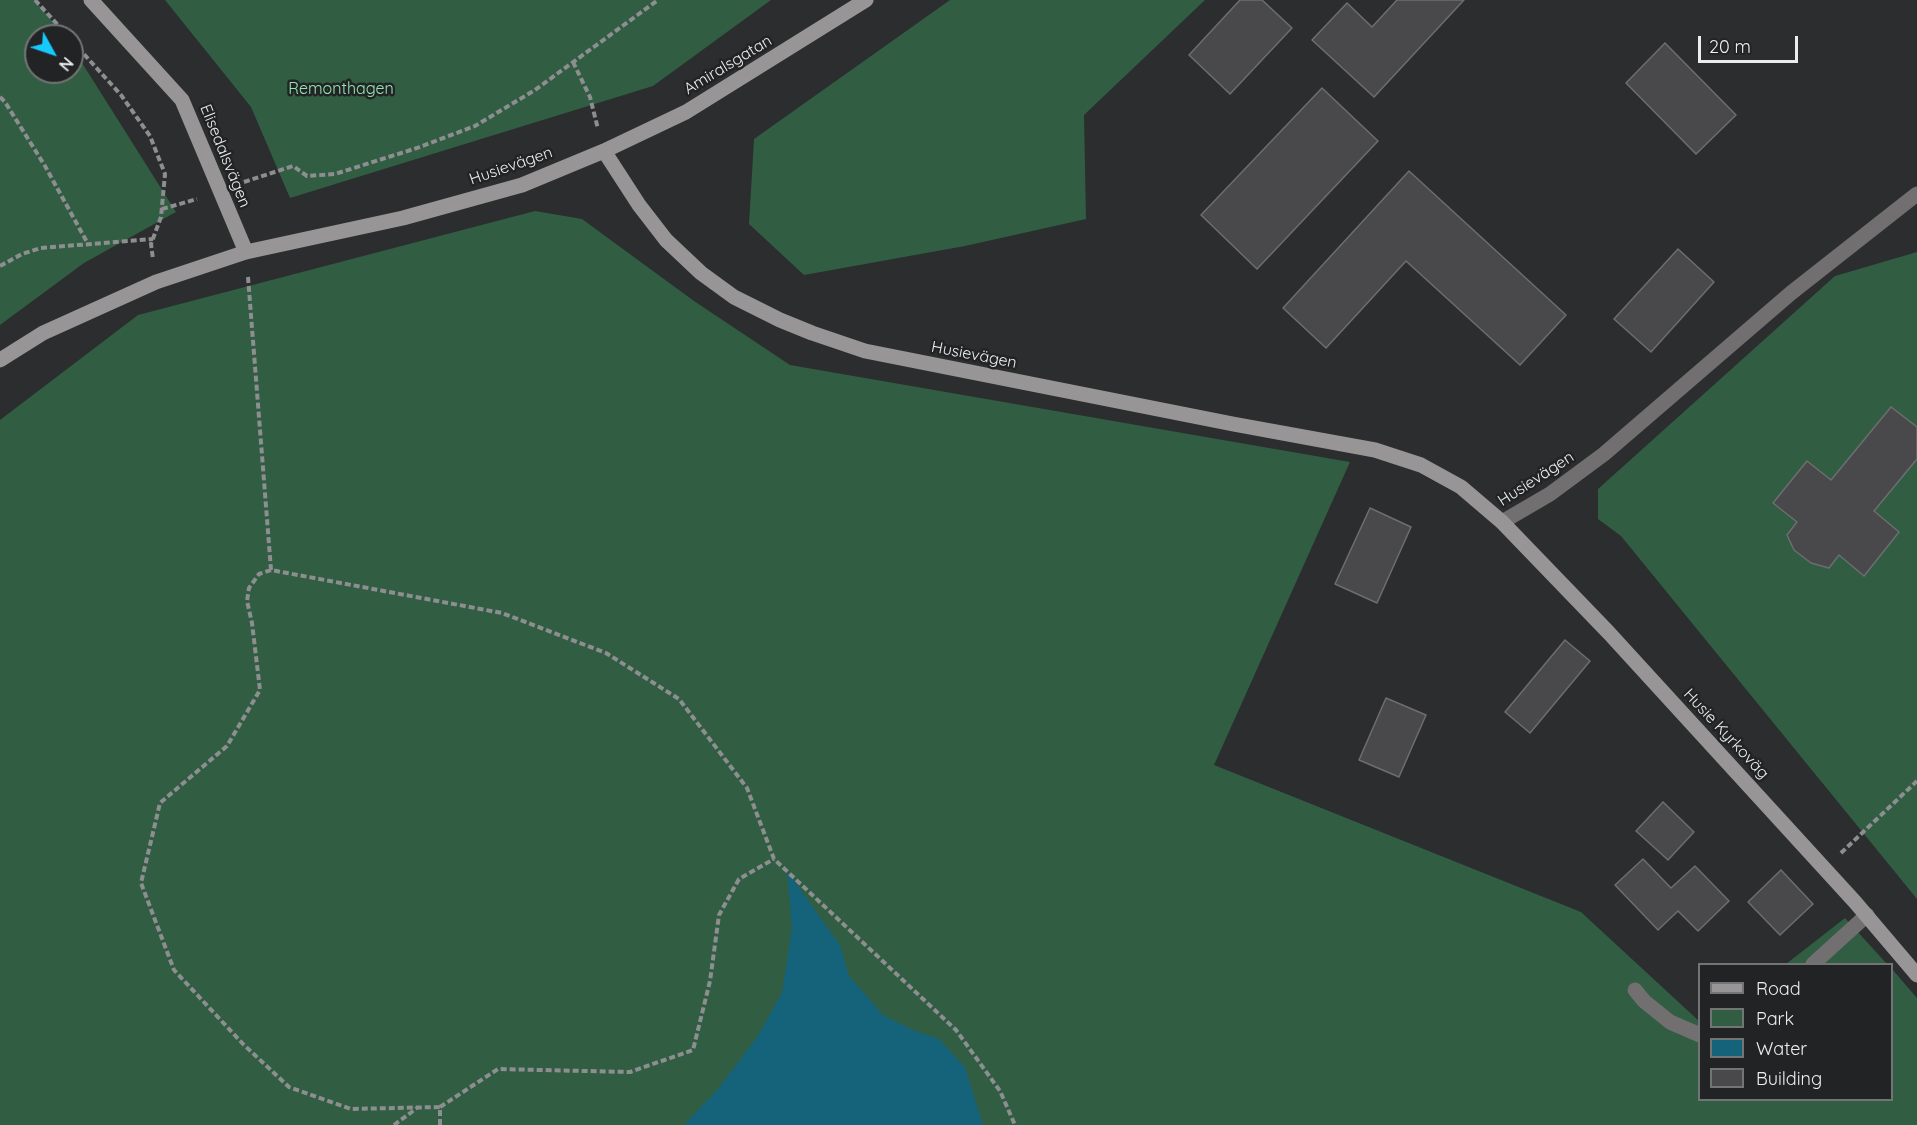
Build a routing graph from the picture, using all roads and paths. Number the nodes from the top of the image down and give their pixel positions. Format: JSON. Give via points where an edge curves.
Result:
{"nodes":[{"id":1,"x":35,"y":0,"type":"edge"},
{"id":2,"x":91,"y":0,"type":"edge"},
{"id":3,"x":658,"y":0,"type":"edge"},
{"id":4,"x":866,"y":0,"type":"edge"},
{"id":5,"x":57,"y":24,"type":"edge"},
{"id":6,"x":84,"y":53,"type":"edge"},
{"id":7,"x":573,"y":62,"type":"junction"},
{"id":8,"x":0,"y":97,"type":"edge"},
{"id":9,"x":604,"y":151,"type":"junction"},
{"id":10,"x":220,"y":191,"type":"junction"},
{"id":11,"x":1917,"y":194,"type":"edge"},
{"id":12,"x":162,"y":209,"type":"junction"},
{"id":13,"x":153,"y":238,"type":"junction"},
{"id":14,"x":88,"y":244,"type":"junction"},
{"id":15,"x":246,"y":252,"type":"junction"},
{"id":16,"x":0,"y":266,"type":"edge"},
{"id":17,"x":156,"y":282,"type":"junction"},
{"id":18,"x":0,"y":360,"type":"edge"},
{"id":19,"x":1502,"y":522,"type":"junction"},
{"id":20,"x":271,"y":570,"type":"junction"},
{"id":21,"x":1917,"y":781,"type":"edge"},
{"id":22,"x":774,"y":859,"type":"junction"},
{"id":23,"x":1824,"y":868,"type":"junction"},
{"id":24,"x":1867,"y":915,"type":"junction"},
{"id":25,"x":1814,"y":963,"type":"edge"},
{"id":26,"x":1917,"y":975,"type":"edge"},
{"id":27,"x":1635,"y":990,"type":"dead end"},
{"id":28,"x":1698,"y":1034,"type":"edge"},
{"id":29,"x":440,"y":1107,"type":"junction"},
{"id":30,"x":417,"y":1108,"type":"junction"},
{"id":31,"x":394,"y":1125,"type":"edge"},
{"id":32,"x":440,"y":1125,"type":"edge"},
{"id":33,"x":1015,"y":1125,"type":"edge"}],
"edges":[{"from":1,"to":5,"type":"path"},
{"from":2,"to":10,"type":"street","name":"Elisedalsvägen","via":[[182,100]]},
{"from":3,"to":7,"type":"path"},
{"from":4,"to":9,"type":"street","name":"Amiralsgatan","via":[[686,112]]},
{"from":6,"to":12,"type":"path","via":[[150,136],[165,174]]},
{"from":7,"to":9,"type":"path","via":[[590,97]]},
{"from":7,"to":10,"type":"path","via":[[475,126],[417,148],[335,174],[306,176],[293,166]]},
{"from":8,"to":14,"type":"path","via":[[45,166]]},
{"from":9,"to":15,"type":"street","name":"Husievägen","via":[[522,185],[403,218]]},
{"from":9,"to":19,"type":"street","name":"Husievägen","via":[[666,240],[701,273],[735,297],[790,325],[865,351],[1376,450],[1421,465],[1461,487]]},
{"from":10,"to":12,"type":"path"},
{"from":10,"to":15,"type":"street","name":"Elisedalsvägen"},
{"from":11,"to":19,"type":"street","name":"Husievägen","via":[[1791,293],[1604,454],[1550,494]]},
{"from":12,"to":13,"type":"path"},
{"from":13,"to":14,"type":"path"},
{"from":13,"to":17,"type":"path"},
{"from":14,"to":16,"type":"path","via":[[41,248]]},
{"from":15,"to":17,"type":"street","name":"Husievägen"},
{"from":15,"to":20,"type":"path"},
{"from":17,"to":18,"type":"street","name":"Husievägen","via":[[43,333]]},
{"from":19,"to":23,"type":"street","name":"Husie Kyrkoväg"},
{"from":20,"to":22,"type":"path","via":[[502,613],[606,653],[680,699],[747,788]]},
{"from":20,"to":30,"type":"path","via":[[259,574],[249,588],[247,601],[260,690],[227,746],[160,803],[141,883],[174,970],[289,1088],[351,1109]]},
{"from":21,"to":23,"type":"path"},
{"from":22,"to":29,"type":"path","via":[[739,879],[718,915],[710,981],[693,1050],[630,1072],[498,1070]]},
{"from":22,"to":33,"type":"path","via":[[956,1030],[1000,1091]]},
{"from":23,"to":24,"type":"street","name":"Husie Kyrkoväg"},
{"from":24,"to":25,"type":"street"},
{"from":24,"to":26,"type":"street","name":"Husie Kyrkoväg"},
{"from":27,"to":28,"type":"street","via":[[1670,1022]]},
{"from":29,"to":30,"type":"path"},
{"from":29,"to":32,"type":"path"},
{"from":30,"to":31,"type":"path"}]}
